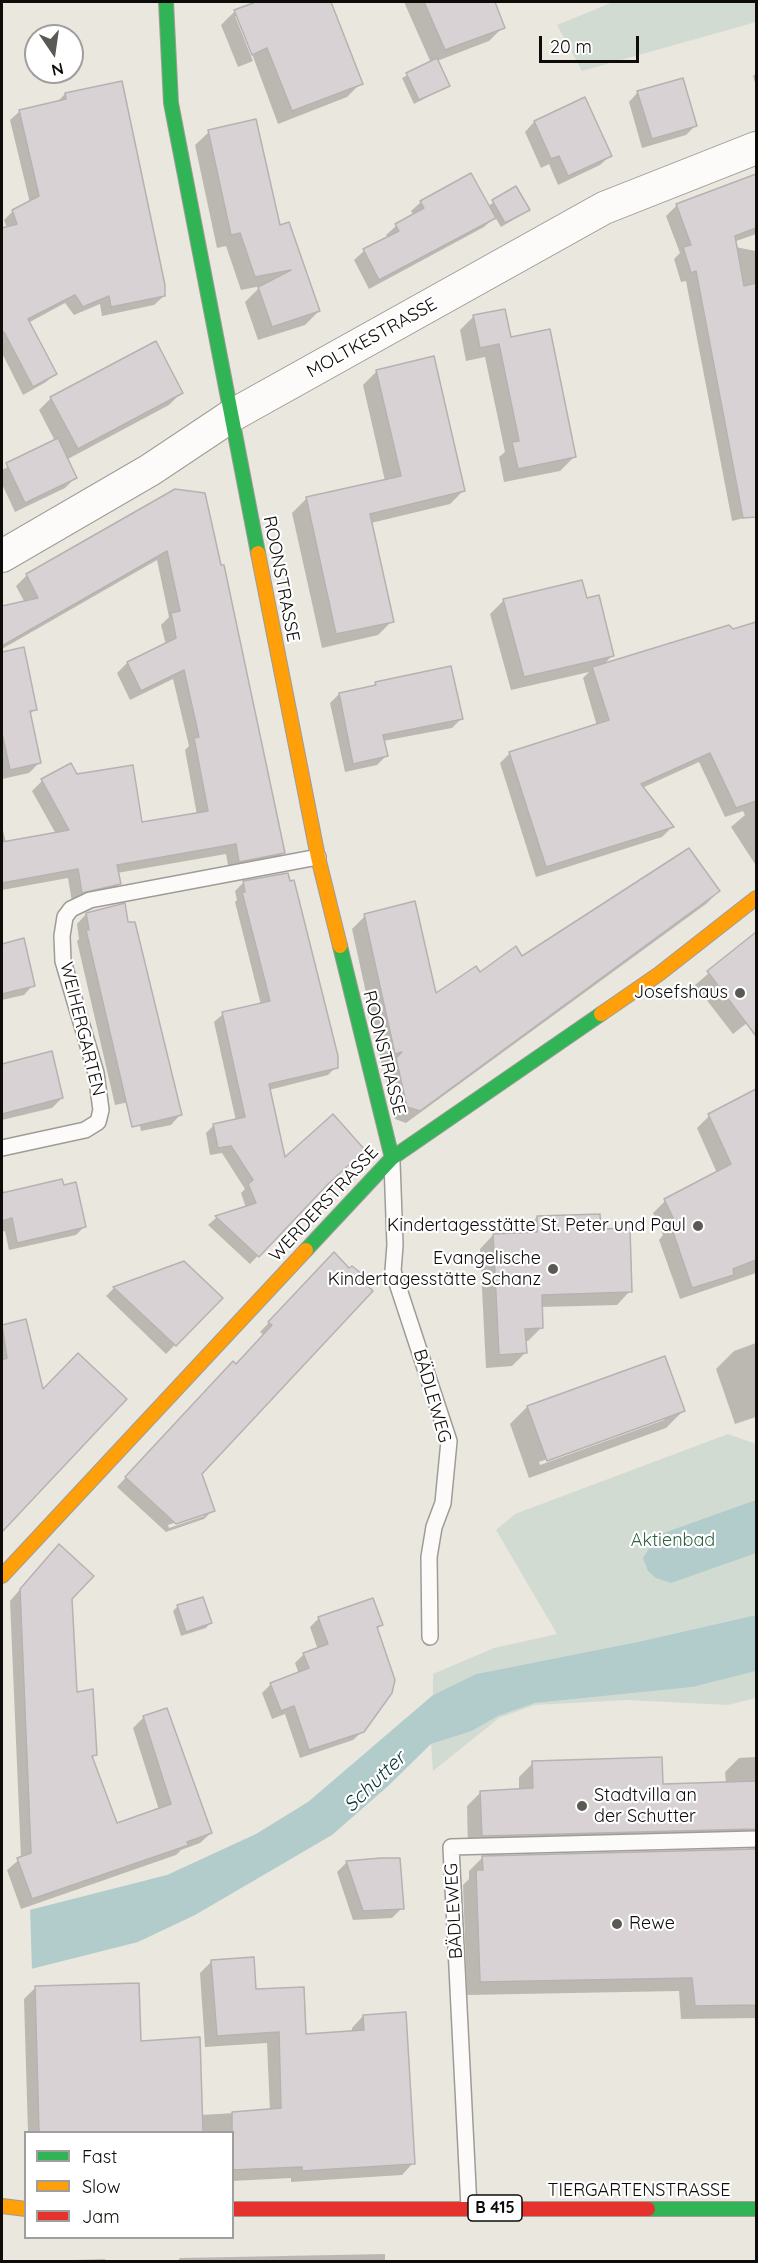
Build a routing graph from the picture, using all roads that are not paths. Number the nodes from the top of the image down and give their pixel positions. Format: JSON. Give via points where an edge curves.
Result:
{"nodes":[{"id":1,"x":168,"y":2,"type":"edge"},
{"id":2,"x":756,"y":148,"type":"edge"},
{"id":3,"x":231,"y":416,"type":"junction"},
{"id":4,"x":2,"y":556,"type":"edge"},
{"id":5,"x":318,"y":857,"type":"junction"},
{"id":6,"x":756,"y":898,"type":"edge"},
{"id":7,"x":2,"y":1148,"type":"edge"},
{"id":8,"x":392,"y":1158,"type":"junction"},
{"id":9,"x":2,"y":1576,"type":"edge"},
{"id":10,"x":430,"y":1637,"type":"dead end"},
{"id":11,"x":756,"y":1839,"type":"edge"},
{"id":12,"x":2,"y":2206,"type":"edge"},
{"id":13,"x":469,"y":2208,"type":"junction"},
{"id":14,"x":24,"y":2209,"type":"edge"},
{"id":15,"x":234,"y":2209,"type":"edge"},
{"id":16,"x":756,"y":2209,"type":"edge"}],
"edges":[{"from":1,"to":3,"type":"street","name":"ROONSTRASSE","via":[[171,103]]},
{"from":2,"to":3,"type":"street","name":"MOLTKESTRASSE","via":[[604,208]]},
{"from":3,"to":4,"type":"street","name":"MOLTKESTRASSE","via":[[150,470]]},
{"from":3,"to":5,"type":"street","name":"ROONSTRASSE"},
{"from":5,"to":7,"type":"lane","name":"WEIHERGARTEN","via":[[90,900],[71,909],[65,917],[62,936],[63,961],[96,1073],[101,1110],[98,1122],[85,1130]]},
{"from":5,"to":8,"type":"street","name":"ROONSTRASSE"},
{"from":6,"to":8,"type":"street","name":"WERDERSTRASSE","via":[[659,974]]},
{"from":8,"to":9,"type":"street","name":"WERDERSTRASSE"},
{"from":8,"to":10,"type":"lane","name":"BÄDLEWEG","via":[[393,1271],[449,1441],[443,1503],[429,1557]]},
{"from":11,"to":13,"type":"lane","name":"BÄDLEWEG","via":[[450,1848]]},
{"from":12,"to":14,"type":"street"},
{"from":13,"to":15,"type":"street","name":"TIERGARTENSTRASSE","number":"B 415"},
{"from":13,"to":16,"type":"street","name":"TIERGARTENSTRASSE","number":"B 415"}]}
